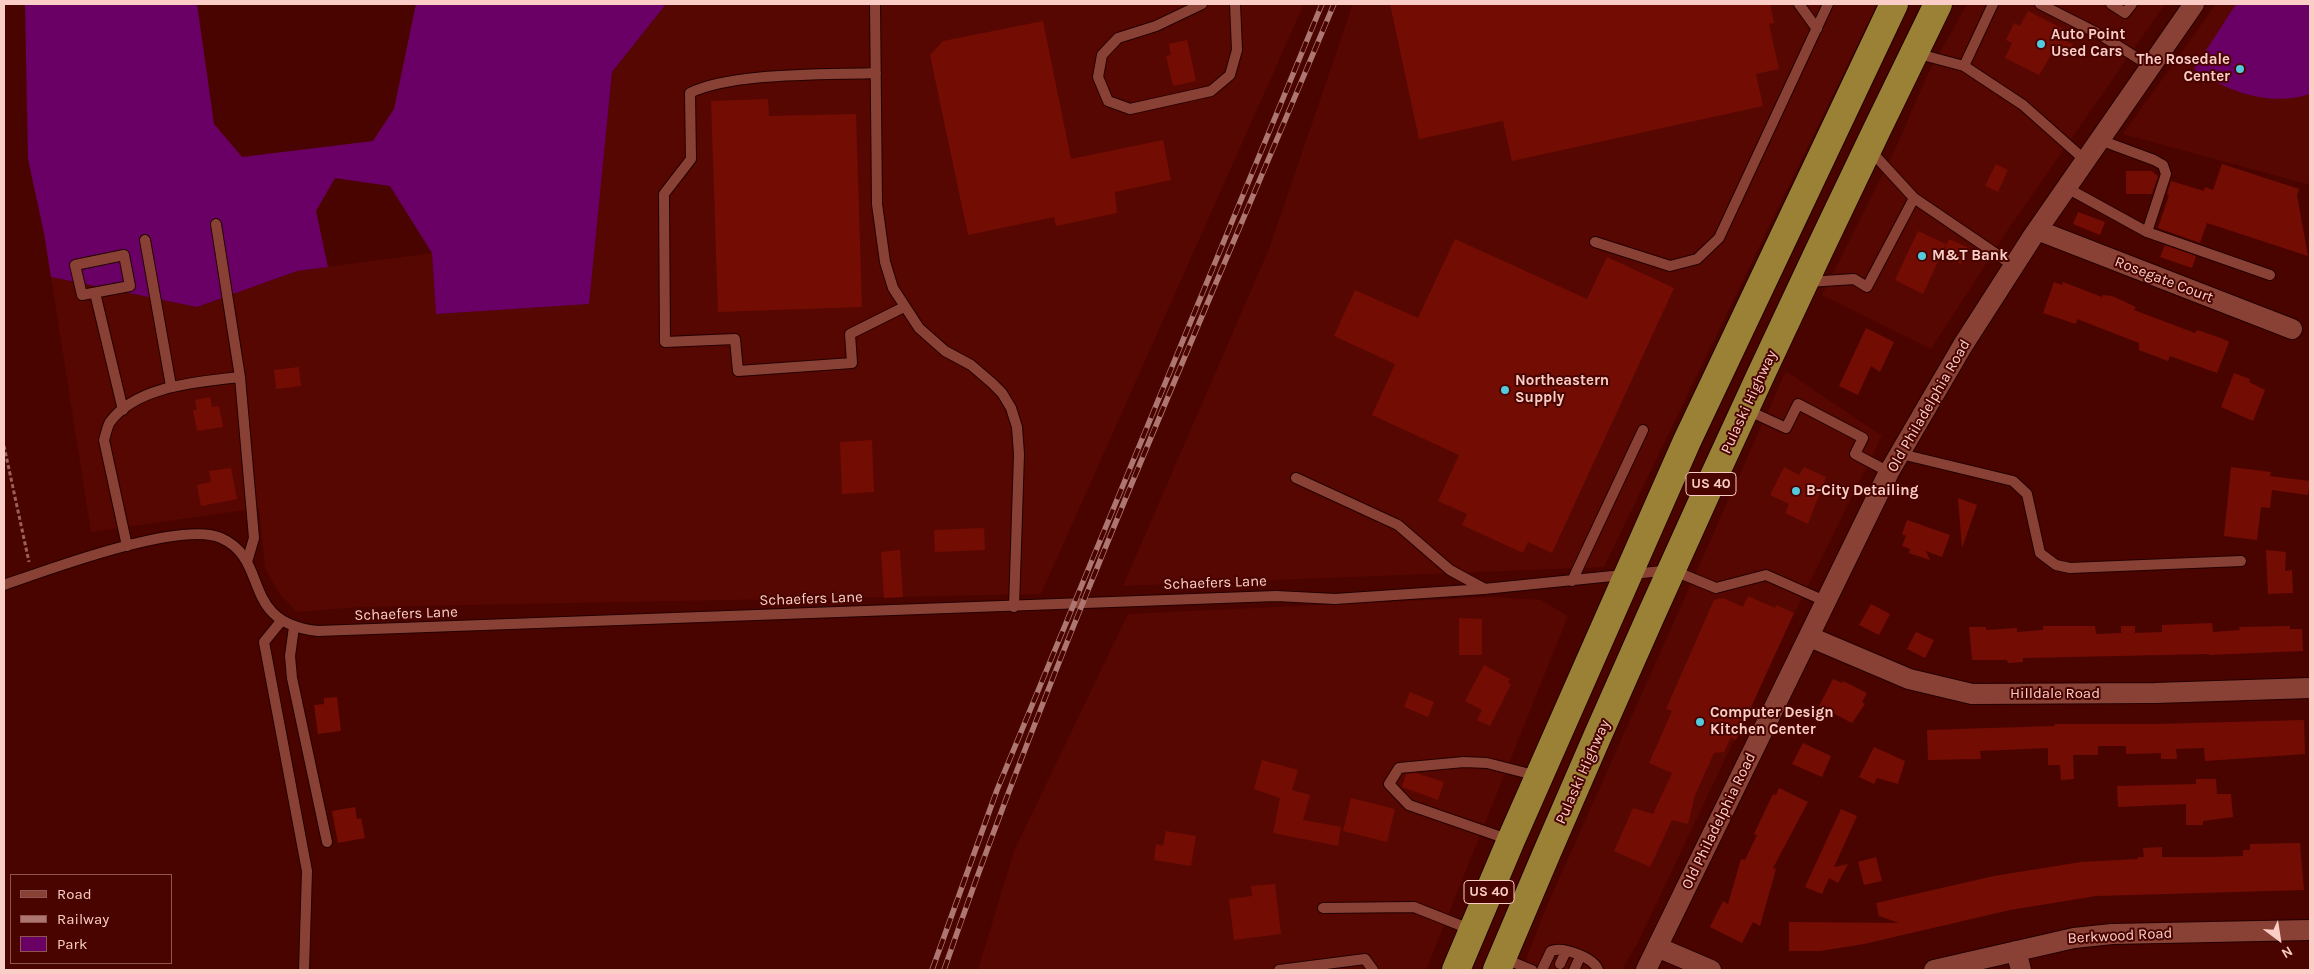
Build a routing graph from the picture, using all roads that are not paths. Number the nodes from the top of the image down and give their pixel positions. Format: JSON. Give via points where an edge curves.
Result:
{"nodes":[{"id":1,"x":875,"y":4,"type":"edge"},
{"id":2,"x":1202,"y":4,"type":"edge"},
{"id":3,"x":1235,"y":4,"type":"edge"},
{"id":4,"x":1799,"y":4,"type":"edge"},
{"id":5,"x":1828,"y":4,"type":"edge"},
{"id":6,"x":1894,"y":4,"type":"edge"},
{"id":7,"x":1938,"y":4,"type":"edge"},
{"id":8,"x":1993,"y":4,"type":"edge"},
{"id":9,"x":2040,"y":4,"type":"edge"},
{"id":10,"x":2111,"y":4,"type":"edge"},
{"id":11,"x":2132,"y":4,"type":"edge"},
{"id":12,"x":2194,"y":4,"type":"edge"},
{"id":13,"x":1817,"y":29,"type":"junction"},
{"id":14,"x":1914,"y":53,"type":"junction"},
{"id":15,"x":1964,"y":66,"type":"junction"},
{"id":16,"x":2150,"y":66,"type":"junction"},
{"id":17,"x":876,"y":73,"type":"junction"},
{"id":18,"x":2100,"y":140,"type":"junction"},
{"id":19,"x":1868,"y":148,"type":"junction"},
{"id":20,"x":2086,"y":161,"type":"junction"},
{"id":21,"x":2067,"y":188,"type":"junction"},
{"id":22,"x":1914,"y":198,"type":"junction"},
{"id":23,"x":216,"y":224,"type":"dead end"},
{"id":24,"x":2037,"y":230,"type":"junction"},
{"id":25,"x":2148,"y":232,"type":"junction"},
{"id":26,"x":145,"y":240,"type":"dead end"},
{"id":27,"x":1596,"y":242,"type":"dead end"},
{"id":28,"x":2014,"y":266,"type":"junction"},
{"id":29,"x":2270,"y":275,"type":"dead end"},
{"id":30,"x":1804,"y":282,"type":"junction"},
{"id":31,"x":95,"y":292,"type":"junction"},
{"id":32,"x":904,"y":306,"type":"junction"},
{"id":33,"x":2292,"y":329,"type":"dead end"},
{"id":34,"x":240,"y":377,"type":"junction"},
{"id":35,"x":171,"y":386,"type":"junction"},
{"id":36,"x":1745,"y":409,"type":"junction"},
{"id":37,"x":123,"y":410,"type":"junction"},
{"id":38,"x":1643,"y":430,"type":"dead end"},
{"id":39,"x":1901,"y":454,"type":"junction"},
{"id":40,"x":1889,"y":472,"type":"junction"},
{"id":41,"x":1296,"y":478,"type":"dead end"},
{"id":42,"x":127,"y":546,"type":"junction"},
{"id":43,"x":2240,"y":561,"type":"dead end"},
{"id":44,"x":247,"y":562,"type":"junction"},
{"id":45,"x":1672,"y":570,"type":"junction"},
{"id":46,"x":1627,"y":575,"type":"junction"},
{"id":47,"x":1572,"y":581,"type":"junction"},
{"id":48,"x":4,"y":585,"type":"edge"},
{"id":49,"x":1484,"y":589,"type":"junction"},
{"id":50,"x":1827,"y":602,"type":"junction"},
{"id":51,"x":1014,"y":607,"type":"junction"},
{"id":52,"x":282,"y":620,"type":"junction"},
{"id":53,"x":294,"y":627,"type":"junction"},
{"id":54,"x":1810,"y":637,"type":"junction"},
{"id":55,"x":2310,"y":688,"type":"edge"},
{"id":56,"x":1539,"y":777,"type":"junction"},
{"id":57,"x":1510,"y":840,"type":"junction"},
{"id":58,"x":327,"y":842,"type":"dead end"},
{"id":59,"x":1323,"y":908,"type":"dead end"},
{"id":60,"x":2310,"y":930,"type":"edge"},
{"id":61,"x":1473,"y":931,"type":"junction"},
{"id":62,"x":1657,"y":947,"type":"junction"},
{"id":63,"x":1566,"y":951,"type":"junction"},
{"id":64,"x":1580,"y":957,"type":"junction"},
{"id":65,"x":2018,"y":961,"type":"edge"},
{"id":66,"x":1500,"y":964,"type":"edge"},
{"id":67,"x":1560,"y":964,"type":"dead end"},
{"id":68,"x":1593,"y":967,"type":"edge"},
{"id":69,"x":304,"y":970,"type":"edge"},
{"id":70,"x":1279,"y":970,"type":"edge"},
{"id":71,"x":1373,"y":970,"type":"edge"},
{"id":72,"x":1456,"y":970,"type":"edge"},
{"id":73,"x":1532,"y":970,"type":"edge"},
{"id":74,"x":1542,"y":970,"type":"edge"},
{"id":75,"x":1574,"y":970,"type":"edge"},
{"id":76,"x":1646,"y":970,"type":"edge"},
{"id":77,"x":1711,"y":970,"type":"edge"},
{"id":78,"x":1934,"y":970,"type":"edge"}],
"edges":[{"from":1,"to":17,"type":"lane"},
{"from":2,"to":3,"type":"lane","via":[[1156,26],[1118,38],[1102,55],[1098,77],[1108,101],[1130,109],[1211,91],[1230,75],[1237,50]]},
{"from":4,"to":13,"type":"lane"},
{"from":5,"to":13,"type":"lane"},
{"from":6,"to":46,"type":"highway","number":"US 40"},
{"from":7,"to":14,"type":"highway","name":"Pulaski Highway","number":"US 40"},
{"from":8,"to":15,"type":"lane"},
{"from":9,"to":16,"type":"lane","via":[[2099,34]]},
{"from":10,"to":11,"type":"lane","via":[[2125,13]]},
{"from":12,"to":16,"type":"street","name":"Old Philadelphia Road"},
{"from":13,"to":27,"type":"lane","via":[[1719,238],[1709,250],[1697,259],[1670,266]]},
{"from":14,"to":15,"type":"lane"},
{"from":14,"to":19,"type":"highway","name":"Pulaski Highway","number":"US 40"},
{"from":15,"to":20,"type":"lane","via":[[2023,104]]},
{"from":16,"to":18,"type":"street","name":"Old Philadelphia Road"},
{"from":17,"to":32,"type":"lane","via":[[877,204],[885,262],[893,288]]},
{"from":17,"to":32,"type":"lane","via":[[755,78],[701,87],[690,92],[691,159],[664,194],[664,342],[734,339],[738,371],[852,362],[850,334]]},
{"from":18,"to":20,"type":"street","name":"Old Philadelphia Road"},
{"from":18,"to":25,"type":"lane","via":[[2163,166],[2166,174]]},
{"from":19,"to":22,"type":"lane"},
{"from":19,"to":30,"type":"highway","name":"Pulaski Highway","number":"US 40"},
{"from":20,"to":21,"type":"street","name":"Old Philadelphia Road"},
{"from":21,"to":24,"type":"street","name":"Old Philadelphia Road"},
{"from":21,"to":25,"type":"lane"},
{"from":22,"to":28,"type":"lane"},
{"from":22,"to":30,"type":"lane","via":[[1867,287],[1854,279]]},
{"from":23,"to":34,"type":"lane"},
{"from":24,"to":28,"type":"street","name":"Old Philadelphia Road"},
{"from":24,"to":33,"type":"street","name":"Rosegate Court"},
{"from":25,"to":29,"type":"lane"},
{"from":26,"to":35,"type":"lane"},
{"from":28,"to":39,"type":"street","name":"Old Philadelphia Road","via":[[1963,345]]},
{"from":30,"to":36,"type":"highway","name":"Pulaski Highway","number":"US 40"},
{"from":31,"to":31,"type":"lane","via":[[130,286],[124,255],[75,265],[82,295]]},
{"from":31,"to":37,"type":"lane"},
{"from":32,"to":51,"type":"lane","via":[[919,328],[945,351],[992,383],[1011,408],[1017,427],[1019,454]]},
{"from":34,"to":35,"type":"lane"},
{"from":34,"to":44,"type":"lane","via":[[254,538]]},
{"from":35,"to":37,"type":"lane"},
{"from":36,"to":40,"type":"lane","via":[[1786,428],[1798,404],[1863,438],[1855,454]]},
{"from":36,"to":45,"type":"highway","name":"Pulaski Highway","number":"US 40"},
{"from":37,"to":42,"type":"lane","via":[[109,423],[104,440]]},
{"from":38,"to":47,"type":"lane"},
{"from":39,"to":40,"type":"street","name":"Old Philadelphia Road"},
{"from":39,"to":43,"type":"lane","via":[[2013,481],[2027,494],[2040,553],[2056,565],[2070,568]]},
{"from":40,"to":50,"type":"street","name":"Old Philadelphia Road"},
{"from":41,"to":49,"type":"lane","via":[[1398,525],[1450,570]]},
{"from":42,"to":44,"type":"lane","name":"Schaefers Lane","via":[[173,536],[206,534],[231,544]]},
{"from":42,"to":48,"type":"lane","name":"Schaefers Lane"},
{"from":44,"to":52,"type":"lane","name":"Schaefers Lane","via":[[265,604]]},
{"from":45,"to":46,"type":"lane","name":"Schaefers Lane"},
{"from":45,"to":50,"type":"lane","via":[[1716,588],[1766,575]]},
{"from":45,"to":66,"type":"highway","name":"Pulaski Highway","number":"US 40"},
{"from":46,"to":47,"type":"lane","name":"Schaefers Lane"},
{"from":46,"to":56,"type":"highway","number":"US 40"},
{"from":47,"to":49,"type":"lane","name":"Schaefers Lane"},
{"from":49,"to":51,"type":"lane","name":"Schaefers Lane","via":[[1335,599],[1276,596]]},
{"from":50,"to":54,"type":"street","name":"Old Philadelphia Road"},
{"from":51,"to":53,"type":"lane","name":"Schaefers Lane","via":[[447,628],[318,631]]},
{"from":52,"to":53,"type":"lane","name":"Schaefers Lane"},
{"from":52,"to":69,"type":"lane","via":[[264,642],[307,871]]},
{"from":53,"to":58,"type":"lane","via":[[290,656],[292,678]]},
{"from":54,"to":55,"type":"street","name":"Hilldale Road","via":[[1909,680],[1972,694]]},
{"from":54,"to":62,"type":"street","name":"Old Philadelphia Road"},
{"from":56,"to":57,"type":"highway","number":"US 40"},
{"from":56,"to":57,"type":"lane","via":[[1487,763],[1464,762],[1399,768],[1389,784],[1409,805]]},
{"from":57,"to":61,"type":"highway","number":"US 40"},
{"from":59,"to":61,"type":"lane","via":[[1414,907]]},
{"from":60,"to":65,"type":"street","name":"Berkwood Road","via":[[2112,934],[2042,943]]},
{"from":61,"to":72,"type":"highway","number":"US 40"},
{"from":62,"to":76,"type":"street","name":"Old Philadelphia Road"},
{"from":62,"to":77,"type":"street"},
{"from":63,"to":64,"type":"lane"},
{"from":63,"to":67,"type":"lane"},
{"from":63,"to":74,"type":"lane","via":[[1551,951]]},
{"from":64,"to":68,"type":"lane"},
{"from":64,"to":75,"type":"lane"},
{"from":65,"to":78,"type":"street","name":"Berkwood Road"},
{"from":66,"to":73,"type":"lane"},
{"from":70,"to":71,"type":"lane","via":[[1365,959]]}]}
